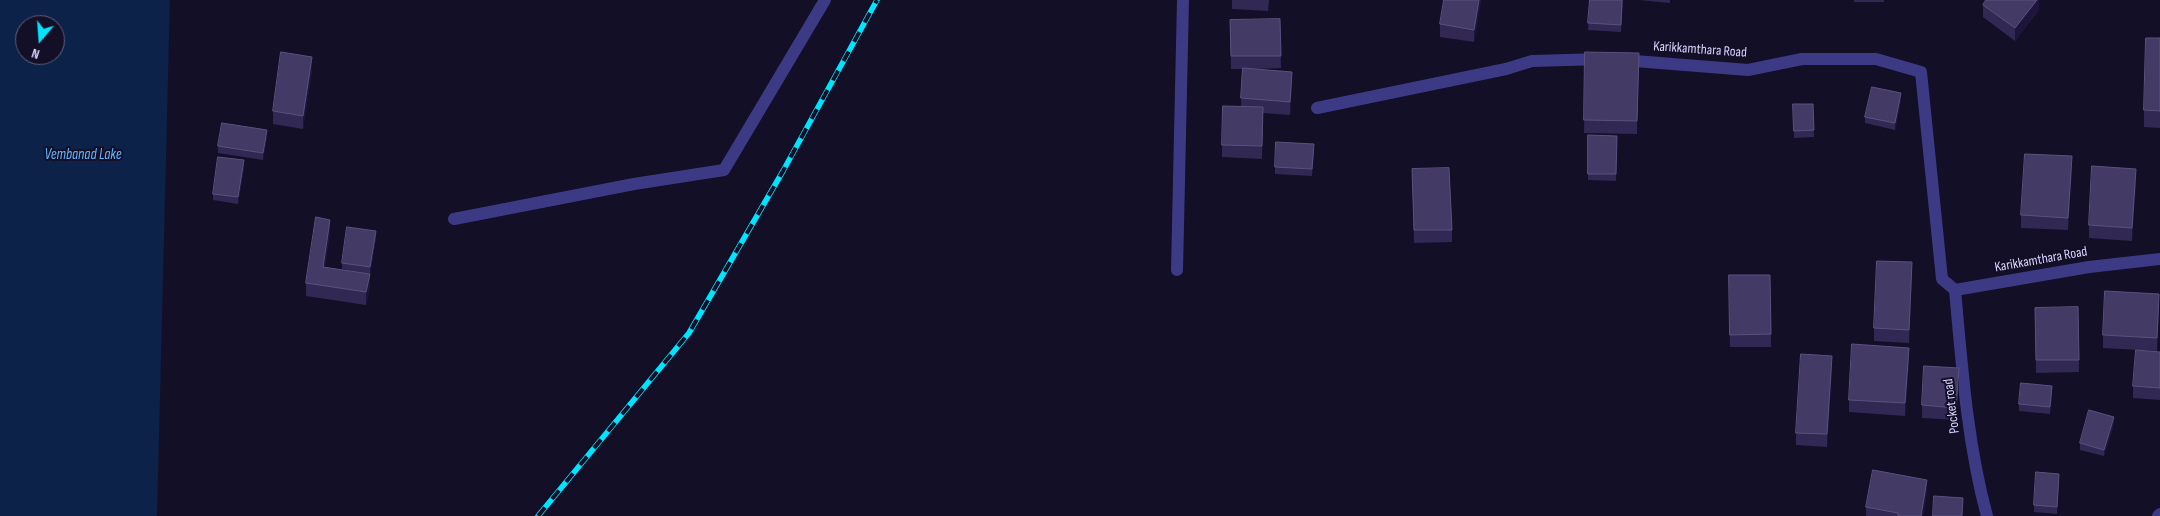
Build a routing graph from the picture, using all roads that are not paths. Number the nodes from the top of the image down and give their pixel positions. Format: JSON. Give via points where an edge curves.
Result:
{"nodes":[{"id":1,"x":824,"y":0,"type":"edge"},
{"id":2,"x":1183,"y":0,"type":"edge"},
{"id":3,"x":1317,"y":108,"type":"dead end"},
{"id":4,"x":454,"y":219,"type":"dead end"},
{"id":5,"x":2160,"y":259,"type":"edge"},
{"id":6,"x":1177,"y":270,"type":"dead end"},
{"id":7,"x":1955,"y":290,"type":"junction"},
{"id":8,"x":1987,"y":516,"type":"edge"}],
"edges":[{"from":1,"to":4,"type":"street","via":[[724,170]]},
{"from":2,"to":6,"type":"street"},
{"from":3,"to":7,"type":"street","name":"Karikkamthara Road","via":[[1532,61],[1586,58],[1748,70],[1802,59],[1876,59],[1921,72],[1942,279]]},
{"from":5,"to":7,"type":"street","name":"Karikkamthara Road","via":[[2089,267]]},
{"from":7,"to":8,"type":"street","name":"Pocket road","via":[[1967,414]]}]}
